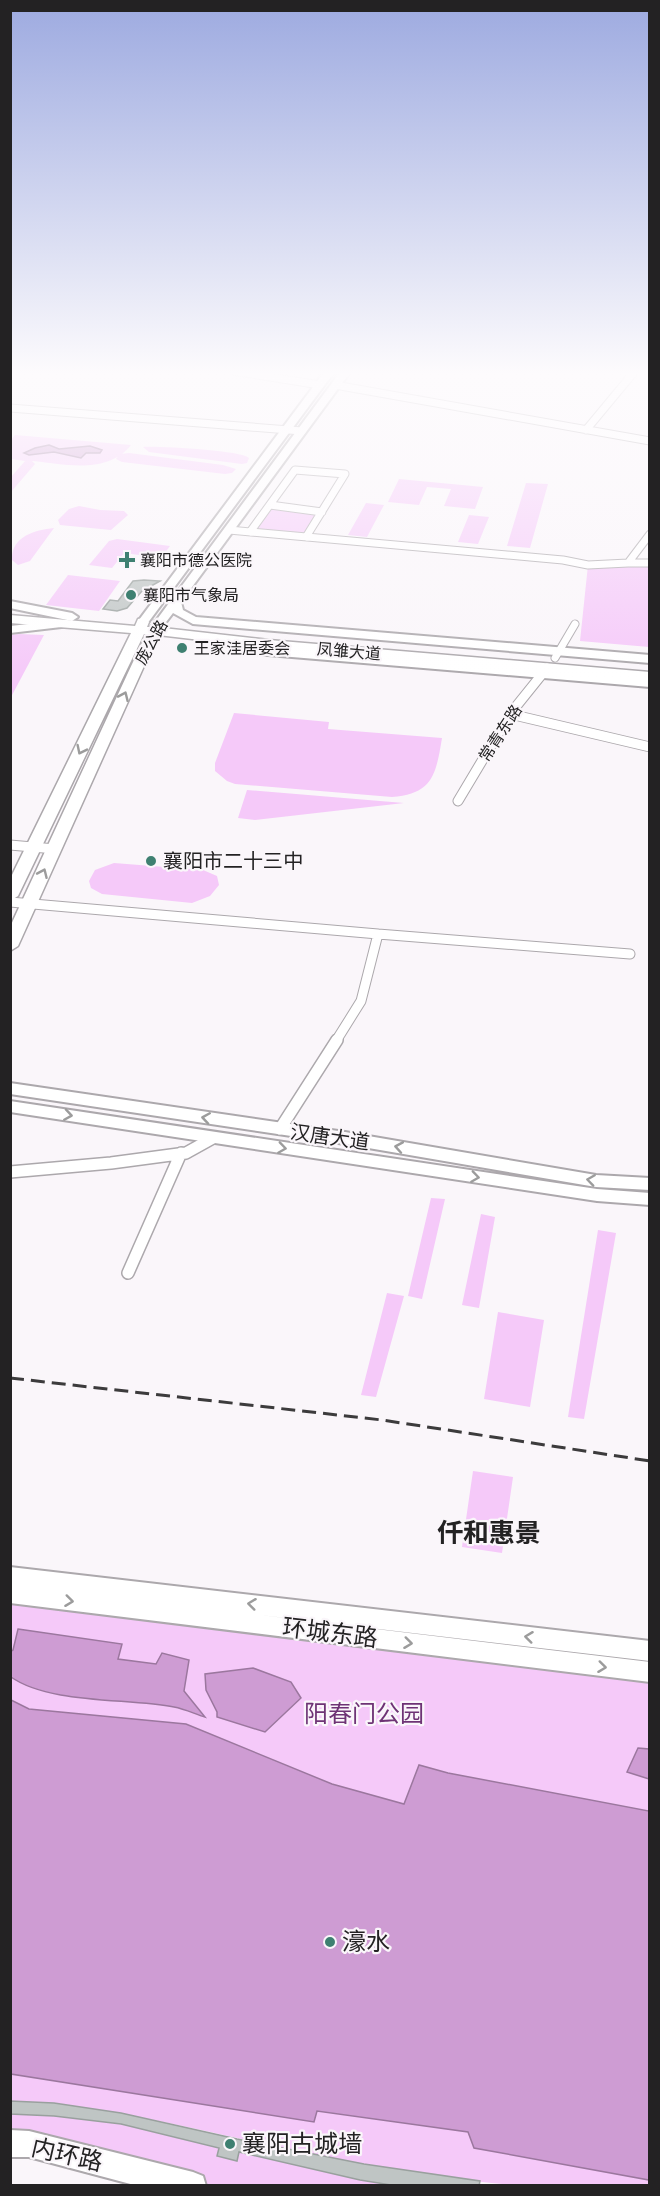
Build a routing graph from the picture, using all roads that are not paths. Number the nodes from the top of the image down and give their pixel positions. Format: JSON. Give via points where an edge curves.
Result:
{"nodes":[{"id":1,"x":256,"y":473,"type":"edge"},
{"id":2,"x":271,"y":473,"type":"edge"},
{"id":3,"x":293,"y":473,"type":"edge"},
{"id":4,"x":339,"y":473,"type":"edge"},
{"id":5,"x":270,"y":505,"type":"junction"},
{"id":6,"x":322,"y":512,"type":"junction"},
{"id":7,"x":229,"y":530,"type":"junction"},
{"id":8,"x":250,"y":532,"type":"junction"},
{"id":9,"x":650,"y":534,"type":"edge"},
{"id":10,"x":306,"y":537,"type":"junction"},
{"id":11,"x":628,"y":563,"type":"junction"},
{"id":12,"x":650,"y":563,"type":"edge"},
{"id":13,"x":176,"y":602,"type":"junction"},
{"id":14,"x":12,"y":616,"type":"edge"},
{"id":15,"x":575,"y":624,"type":"dead end"},
{"id":16,"x":148,"y":627,"type":"junction"},
{"id":17,"x":201,"y":635,"type":"junction"},
{"id":18,"x":443,"y":642,"type":"junction"},
{"id":19,"x":393,"y":644,"type":"junction"},
{"id":20,"x":430,"y":658,"type":"junction"},
{"id":21,"x":377,"y":659,"type":"junction"},
{"id":22,"x":551,"y":663,"type":"junction"},
{"id":23,"x":650,"y":663,"type":"edge"},
{"id":24,"x":624,"y":674,"type":"junction"},
{"id":25,"x":573,"y":676,"type":"junction"},
{"id":26,"x":650,"y":676,"type":"edge"},
{"id":27,"x":650,"y":682,"type":"edge"},
{"id":28,"x":510,"y":714,"type":"junction"},
{"id":29,"x":650,"y":747,"type":"edge"},
{"id":30,"x":458,"y":801,"type":"dead end"},
{"id":31,"x":10,"y":845,"type":"edge"},
{"id":32,"x":35,"y":847,"type":"junction"},
{"id":33,"x":55,"y":849,"type":"junction"},
{"id":34,"x":10,"y":896,"type":"edge"},
{"id":35,"x":10,"y":902,"type":"edge"},
{"id":36,"x":30,"y":904,"type":"junction"},
{"id":37,"x":378,"y":934,"type":"junction"},
{"id":38,"x":10,"y":946,"type":"edge"},
{"id":39,"x":630,"y":954,"type":"dead end"},
{"id":40,"x":10,"y":1088,"type":"edge"},
{"id":41,"x":10,"y":1106,"type":"edge"},
{"id":42,"x":280,"y":1129,"type":"junction"},
{"id":43,"x":213,"y":1138,"type":"junction"},
{"id":44,"x":181,"y":1153,"type":"junction"},
{"id":45,"x":10,"y":1172,"type":"edge"},
{"id":46,"x":650,"y":1184,"type":"edge"},
{"id":47,"x":650,"y":1199,"type":"edge"},
{"id":48,"x":128,"y":1273,"type":"dead end"},
{"id":49,"x":10,"y":1576,"type":"edge"},
{"id":50,"x":10,"y":1594,"type":"edge"},
{"id":51,"x":650,"y":1651,"type":"edge"},
{"id":52,"x":650,"y":1672,"type":"edge"},
{"id":53,"x":10,"y":2143,"type":"edge"},
{"id":54,"x":193,"y":2186,"type":"edge"}],
"edges":[{"from":1,"to":16,"type":"main road","name":"庞公路"},
{"from":2,"to":7,"type":"main road","name":"庞公路"},
{"from":3,"to":5,"type":"street"},
{"from":4,"to":6,"type":"street","via":[[345,474]]},
{"from":5,"to":6,"type":"street"},
{"from":5,"to":8,"type":"street"},
{"from":6,"to":10,"type":"street"},
{"from":7,"to":8,"type":"street"},
{"from":7,"to":13,"type":"main road","name":"庞公路"},
{"from":8,"to":10,"type":"street"},
{"from":9,"to":11,"type":"street"},
{"from":10,"to":11,"type":"street","via":[[588,565]]},
{"from":11,"to":12,"type":"street"},
{"from":13,"to":16,"type":"main road","name":"庞公路"},
{"from":13,"to":18,"type":"main road","via":[[178,612],[193,620]]},
{"from":14,"to":16,"type":"main road","name":"凤雏大道"},
{"from":15,"to":22,"type":"street","name":"常青东路"},
{"from":16,"to":17,"type":"main road","name":"凤雏大道"},
{"from":16,"to":19,"type":"main road","name":"凤雏大道"},
{"from":16,"to":32,"type":"main road","name":"庞公路","one_way":true},
{"from":33,"to":16,"type":"main road","name":"庞公路","one_way":true},
{"from":17,"to":20,"type":"main road","name":"凤雏大道"},
{"from":17,"to":21,"type":"main road","via":[[256,650]]},
{"from":18,"to":19,"type":"main road"},
{"from":18,"to":22,"type":"main road"},
{"from":19,"to":22,"type":"main road","name":"凤雏大道"},
{"from":20,"to":21,"type":"main road"},
{"from":20,"to":22,"type":"main road","name":"凤雏大道"},
{"from":21,"to":22,"type":"main road"},
{"from":22,"to":23,"type":"main road","name":"凤雏大道"},
{"from":22,"to":23,"type":"main road","via":[[611,656]]},
{"from":22,"to":24,"type":"main road","name":"凤雏大道"},
{"from":22,"to":25,"type":"main road"},
{"from":22,"to":28,"type":"street","name":"常青东路"},
{"from":24,"to":25,"type":"main road"},
{"from":24,"to":26,"type":"main road","name":"凤雏大道"},
{"from":25,"to":27,"type":"main road"},
{"from":28,"to":29,"type":"street"},
{"from":28,"to":30,"type":"street","name":"常青东路"},
{"from":31,"to":32,"type":"street"},
{"from":32,"to":33,"type":"street"},
{"from":32,"to":34,"type":"main road","name":"庞公路"},
{"from":36,"to":33,"type":"main road","name":"庞公路","one_way":true},
{"from":35,"to":36,"type":"street"},
{"from":36,"to":37,"type":"street"},
{"from":36,"to":38,"type":"main road","name":"庞公路"},
{"from":37,"to":39,"type":"street"},
{"from":37,"to":42,"type":"street","via":[[360,1001]]},
{"from":42,"to":40,"type":"main road","name":"汉唐大道","one_way":true},
{"from":41,"to":43,"type":"main road","name":"汉唐大道","one_way":true},
{"from":46,"to":42,"type":"main road","name":"汉唐大道","one_way":true,"via":[[596,1181]]},
{"from":43,"to":44,"type":"street"},
{"from":43,"to":47,"type":"main road","name":"汉唐大道","one_way":true,"via":[[597,1195]]},
{"from":44,"to":45,"type":"street"},
{"from":44,"to":48,"type":"street"},
{"from":51,"to":49,"type":"main road","name":"环城东路","one_way":true},
{"from":50,"to":52,"type":"main road","name":"环城东路","one_way":true},
{"from":53,"to":54,"type":"main road","name":"内环路","via":[[29,2144]]}]}
